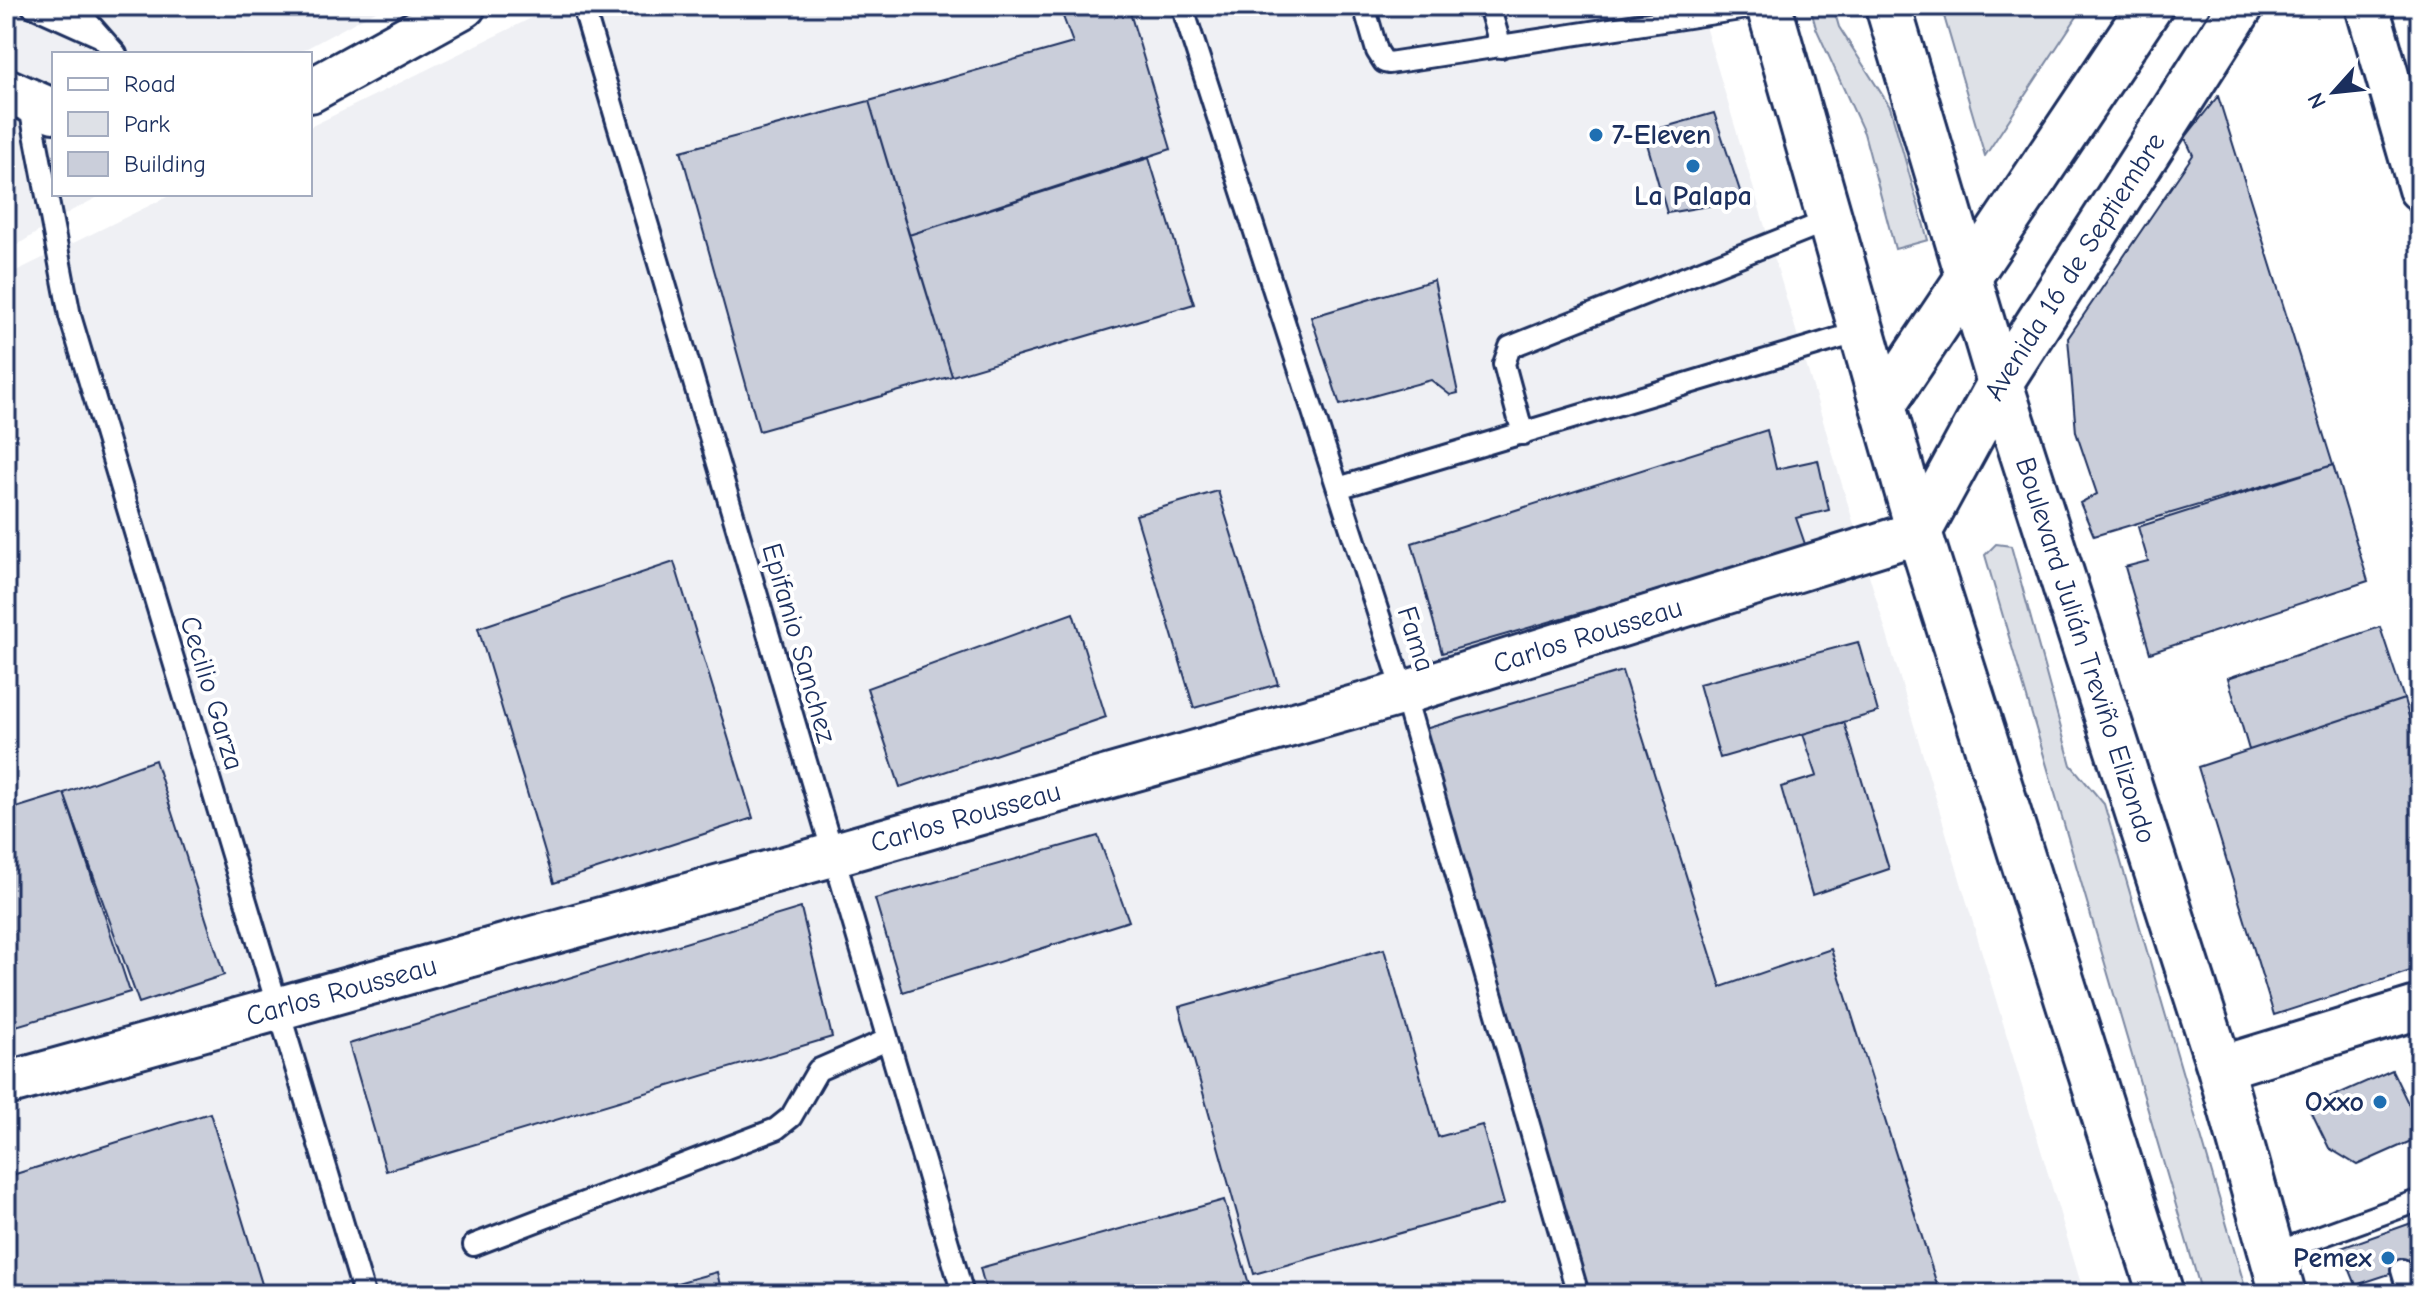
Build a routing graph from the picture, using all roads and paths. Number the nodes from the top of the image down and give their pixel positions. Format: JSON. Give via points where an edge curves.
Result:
{"nodes":[{"id":1,"x":32,"y":6,"type":"edge"},
{"id":2,"x":74,"y":6,"type":"edge"},
{"id":3,"x":464,"y":6,"type":"edge"},
{"id":4,"x":583,"y":6,"type":"edge"},
{"id":5,"x":1182,"y":6,"type":"edge"},
{"id":6,"x":1364,"y":6,"type":"edge"},
{"id":7,"x":1489,"y":6,"type":"edge"},
{"id":8,"x":1760,"y":6,"type":"edge"},
{"id":9,"x":1769,"y":6,"type":"edge"},
{"id":10,"x":1888,"y":6,"type":"edge"},
{"id":11,"x":2150,"y":6,"type":"edge"},
{"id":12,"x":2241,"y":6,"type":"edge"},
{"id":13,"x":2367,"y":6,"type":"edge"},
{"id":14,"x":101,"y":37,"type":"junction"},
{"id":15,"x":1501,"y":47,"type":"junction"},
{"id":16,"x":114,"y":52,"type":"edge"},
{"id":17,"x":312,"y":90,"type":"edge"},
{"id":18,"x":30,"y":101,"type":"edge"},
{"id":19,"x":2420,"y":189,"type":"edge"},
{"id":20,"x":1830,"y":220,"type":"junction"},
{"id":21,"x":1969,"y":280,"type":"junction"},
{"id":22,"x":1863,"y":331,"type":"junction"},
{"id":23,"x":2000,"y":383,"type":"junction"},
{"id":24,"x":1883,"y":405,"type":"junction"},
{"id":25,"x":1523,"y":434,"type":"junction"},
{"id":26,"x":1338,"y":488,"type":"junction"},
{"id":27,"x":1919,"y":532,"type":"junction"},
{"id":28,"x":1404,"y":693,"type":"junction"},
{"id":29,"x":832,"y":855,"type":"junction"},
{"id":30,"x":2420,"y":1007,"type":"edge"},
{"id":31,"x":279,"y":1009,"type":"junction"},
{"id":32,"x":887,"y":1040,"type":"junction"},
{"id":33,"x":2220,"y":1068,"type":"junction"},
{"id":34,"x":6,"y":1084,"type":"edge"},
{"id":35,"x":2420,"y":1200,"type":"edge"},
{"id":36,"x":474,"y":1245,"type":"dead end"},
{"id":37,"x":2402,"y":1270,"type":"dead end"},
{"id":38,"x":2277,"y":1274,"type":"edge"},
{"id":39,"x":364,"y":1294,"type":"edge"},
{"id":40,"x":963,"y":1294,"type":"edge"},
{"id":41,"x":1578,"y":1294,"type":"edge"},
{"id":42,"x":2161,"y":1294,"type":"edge"},
{"id":43,"x":2409,"y":1294,"type":"edge"}],
"edges":[{"from":1,"to":14,"type":"lane"},
{"from":2,"to":14,"type":"lane"},
{"from":3,"to":17,"type":"street"},
{"from":4,"to":29,"type":"lane","name":"Epifanio Sanchez"},
{"from":5,"to":26,"type":"lane","name":"Fama"},
{"from":6,"to":15,"type":"lane","via":[[1384,62]]},
{"from":7,"to":15,"type":"lane"},
{"from":8,"to":15,"type":"lane"},
{"from":9,"to":20,"type":"main road"},
{"from":10,"to":21,"type":"main road","name":"Boulevard Julián Treviño Elizondo"},
{"from":11,"to":21,"type":"main road"},
{"from":12,"to":23,"type":"main road","name":"Avenida 16 de Septiembre"},
{"from":13,"to":19,"type":"street"},
{"from":14,"to":16,"type":"lane"},
{"from":18,"to":31,"type":"lane","name":"Cecilio Garza","via":[[70,316]]},
{"from":20,"to":22,"type":"main road"},
{"from":20,"to":25,"type":"lane","via":[[1510,347],[1504,364]]},
{"from":21,"to":23,"type":"main road","name":"Boulevard Julián Treviño Elizondo"},
{"from":21,"to":24,"type":"main road"},
{"from":22,"to":24,"type":"main road"},
{"from":22,"to":25,"type":"lane"},
{"from":23,"to":27,"type":"main road","name":"Avenida 16 de Septiembre"},
{"from":23,"to":33,"type":"main road","name":"Boulevard Julián Treviño Elizondo"},
{"from":24,"to":27,"type":"main road"},
{"from":25,"to":26,"type":"lane"},
{"from":26,"to":28,"type":"lane","name":"Fama"},
{"from":27,"to":28,"type":"street","name":"Carlos Rousseau"},
{"from":27,"to":42,"type":"main road"},
{"from":28,"to":29,"type":"street","name":"Carlos Rousseau"},
{"from":28,"to":41,"type":"lane","name":"Fama"},
{"from":29,"to":31,"type":"street","name":"Carlos Rousseau"},
{"from":29,"to":32,"type":"lane","name":"Epifanio Sanchez"},
{"from":30,"to":33,"type":"street"},
{"from":31,"to":34,"type":"street","name":"Carlos Rousseau"},
{"from":31,"to":39,"type":"lane","name":"Cecilio Garza"},
{"from":32,"to":36,"type":"lane","via":[[818,1070],[791,1117],[776,1129]]},
{"from":32,"to":40,"type":"lane","name":"Epifanio Sanchez"},
{"from":33,"to":38,"type":"main road","name":"Boulevard Julián Treviño Elizondo"},
{"from":35,"to":38,"type":"lane","via":[[2388,1222]]},
{"from":37,"to":43,"type":"lane"}]}
